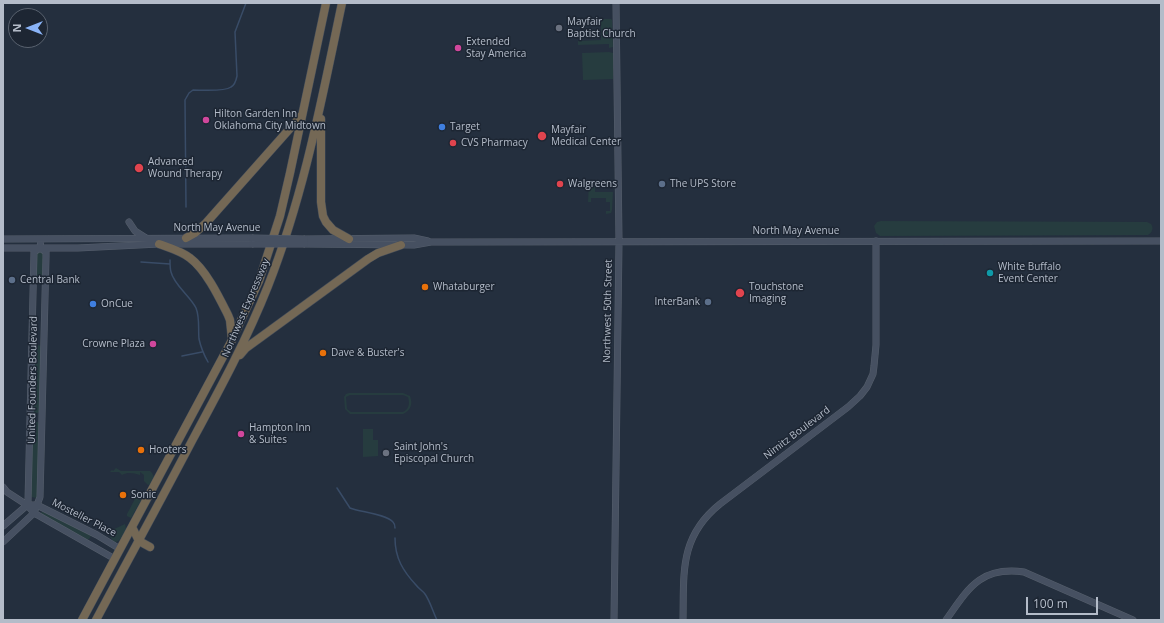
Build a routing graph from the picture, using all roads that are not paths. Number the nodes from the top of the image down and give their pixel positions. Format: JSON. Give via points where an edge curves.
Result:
{"nodes":[{"id":1,"x":326,"y":3,"type":"edge"},
{"id":2,"x":342,"y":3,"type":"edge"},
{"id":3,"x":616,"y":3,"type":"edge"},
{"id":4,"x":320,"y":108,"type":"junction"},
{"id":5,"x":303,"y":114,"type":"junction"},
{"id":6,"x":129,"y":222,"type":"dead end"},
{"id":7,"x":146,"y":238,"type":"junction"},
{"id":8,"x":186,"y":238,"type":"junction"},
{"id":9,"x":349,"y":238,"type":"junction"},
{"id":10,"x":3,"y":239,"type":"edge"},
{"id":11,"x":41,"y":239,"type":"junction"},
{"id":12,"x":252,"y":241,"type":"junction"},
{"id":13,"x":305,"y":241,"type":"junction"},
{"id":14,"x":619,"y":241,"type":"junction"},
{"id":15,"x":876,"y":241,"type":"junction"},
{"id":16,"x":1161,"y":241,"type":"edge"},
{"id":17,"x":431,"y":242,"type":"junction"},
{"id":18,"x":159,"y":244,"type":"junction"},
{"id":19,"x":401,"y":245,"type":"junction"},
{"id":20,"x":3,"y":248,"type":"edge"},
{"id":21,"x":40,"y":248,"type":"junction"},
{"id":22,"x":33,"y":282,"type":"junction"},
{"id":23,"x":45,"y":289,"type":"junction"},
{"id":24,"x":32,"y":313,"type":"junction"},
{"id":25,"x":45,"y":314,"type":"junction"},
{"id":26,"x":232,"y":340,"type":"junction"},
{"id":27,"x":32,"y":341,"type":"junction"},
{"id":28,"x":44,"y":341,"type":"junction"},
{"id":29,"x":233,"y":363,"type":"junction"},
{"id":30,"x":30,"y":418,"type":"junction"},
{"id":31,"x":43,"y":418,"type":"junction"},
{"id":32,"x":3,"y":487,"type":"edge"},
{"id":33,"x":27,"y":503,"type":"junction"},
{"id":34,"x":37,"y":505,"type":"junction"},
{"id":35,"x":34,"y":513,"type":"junction"},
{"id":36,"x":3,"y":526,"type":"edge"},
{"id":37,"x":132,"y":527,"type":"junction"},
{"id":38,"x":97,"y":535,"type":"junction"},
{"id":39,"x":139,"y":541,"type":"junction"},
{"id":40,"x":3,"y":542,"type":"edge"},
{"id":41,"x":91,"y":545,"type":"junction"},
{"id":42,"x":150,"y":547,"type":"dead end"},
{"id":43,"x":120,"y":549,"type":"junction"},
{"id":44,"x":115,"y":559,"type":"junction"},
{"id":45,"x":125,"y":566,"type":"junction"},
{"id":46,"x":82,"y":620,"type":"edge"},
{"id":47,"x":96,"y":620,"type":"edge"},
{"id":48,"x":614,"y":620,"type":"edge"},
{"id":49,"x":684,"y":620,"type":"edge"},
{"id":50,"x":946,"y":620,"type":"edge"},
{"id":51,"x":1133,"y":620,"type":"edge"}],
"edges":[{"from":1,"to":5,"type":"highway","name":"Northwest Expressway"},
{"from":2,"to":4,"type":"highway","name":"Northwest Expressway"},
{"from":3,"to":14,"type":"main road","name":"Northwest 50th Street"},
{"from":4,"to":9,"type":"highway","via":[[323,216],[336,233]]},
{"from":4,"to":29,"type":"highway","name":"Northwest Expressway","via":[[289,230],[269,285]]},
{"from":5,"to":8,"type":"highway","via":[[206,223]]},
{"from":5,"to":26,"type":"highway","name":"Northwest Expressway","via":[[271,245],[259,281]]},
{"from":6,"to":7,"type":"main road","via":[[135,231]]},
{"from":7,"to":8,"type":"main road","name":"North May Avenue"},
{"from":7,"to":11,"type":"main road","name":"North May Avenue"},
{"from":8,"to":12,"type":"main road","name":"North May Avenue"},
{"from":9,"to":13,"type":"main road","name":"North May Avenue"},
{"from":9,"to":17,"type":"main road","name":"North May Avenue","via":[[414,238]]},
{"from":10,"to":11,"type":"main road","name":"North May Avenue"},
{"from":11,"to":21,"type":"main road","name":"United Founders Boulevard"},
{"from":12,"to":13,"type":"main road","name":"North May Avenue","bridge":true},
{"from":12,"to":18,"type":"main road","name":"North May Avenue"},
{"from":13,"to":19,"type":"main road","name":"North May Avenue"},
{"from":14,"to":15,"type":"main road","name":"North May Avenue"},
{"from":14,"to":17,"type":"main road","name":"North May Avenue"},
{"from":14,"to":48,"type":"main road","name":"Northwest 50th Street"},
{"from":15,"to":16,"type":"main road","name":"North May Avenue"},
{"from":15,"to":49,"type":"main road","name":"Nimitz Boulevard","via":[[876,352],[867,387],[848,407],[720,504],[703,520],[686,555]]},
{"from":17,"to":19,"type":"main road","name":"North May Avenue"},
{"from":18,"to":21,"type":"main road","name":"North May Avenue"},
{"from":18,"to":26,"type":"highway","via":[[183,254],[200,269],[228,315]]},
{"from":19,"to":29,"type":"highway","via":[[368,259],[246,348]]},
{"from":20,"to":21,"type":"main road","name":"North May Avenue"},
{"from":21,"to":22,"type":"main road","name":"United Founders Boulevard","via":[[34,252]]},
{"from":21,"to":23,"type":"main road","name":"United Founders Boulevard","via":[[46,252]]},
{"from":22,"to":23,"type":"main road"},
{"from":22,"to":24,"type":"main road","name":"United Founders Boulevard"},
{"from":23,"to":25,"type":"main road","name":"United Founders Boulevard"},
{"from":24,"to":25,"type":"main road"},
{"from":24,"to":27,"type":"main road","name":"United Founders Boulevard"},
{"from":25,"to":28,"type":"main road","name":"United Founders Boulevard"},
{"from":26,"to":37,"type":"highway","name":"Northwest Expressway"},
{"from":27,"to":28,"type":"main road"},
{"from":27,"to":30,"type":"main road","name":"United Founders Boulevard"},
{"from":28,"to":31,"type":"main road","name":"United Founders Boulevard"},
{"from":29,"to":39,"type":"highway","name":"Northwest Expressway"},
{"from":30,"to":31,"type":"main road"},
{"from":30,"to":33,"type":"main road","name":"United Founders Boulevard"},
{"from":31,"to":34,"type":"main road","name":"United Founders Boulevard","via":[[40,497]]},
{"from":32,"to":33,"type":"main road"},
{"from":33,"to":34,"type":"main road"},
{"from":33,"to":35,"type":"main road","name":"Mosteller Place"},
{"from":33,"to":36,"type":"main road"},
{"from":34,"to":35,"type":"main road","name":"United Founders Boulevard"},
{"from":34,"to":38,"type":"main road","name":"Mosteller Place"},
{"from":35,"to":40,"type":"main road"},
{"from":35,"to":41,"type":"main road","name":"Mosteller Place"},
{"from":37,"to":39,"type":"highway"},
{"from":37,"to":43,"type":"highway","name":"Northwest Expressway"},
{"from":38,"to":41,"type":"main road"},
{"from":38,"to":43,"type":"main road","name":"Mosteller Place"},
{"from":39,"to":42,"type":"highway"},
{"from":39,"to":45,"type":"highway","name":"Northwest Expressway"},
{"from":41,"to":44,"type":"main road","name":"Mosteller Place"},
{"from":43,"to":44,"type":"highway","name":"Northwest Expressway"},
{"from":43,"to":45,"type":"highway","via":[[123,552]]},
{"from":44,"to":46,"type":"highway","name":"Northwest Expressway"},
{"from":45,"to":47,"type":"highway","name":"Northwest Expressway"},
{"from":50,"to":51,"type":"main road","via":[[967,590],[978,581],[991,574],[1020,572]]}]}
